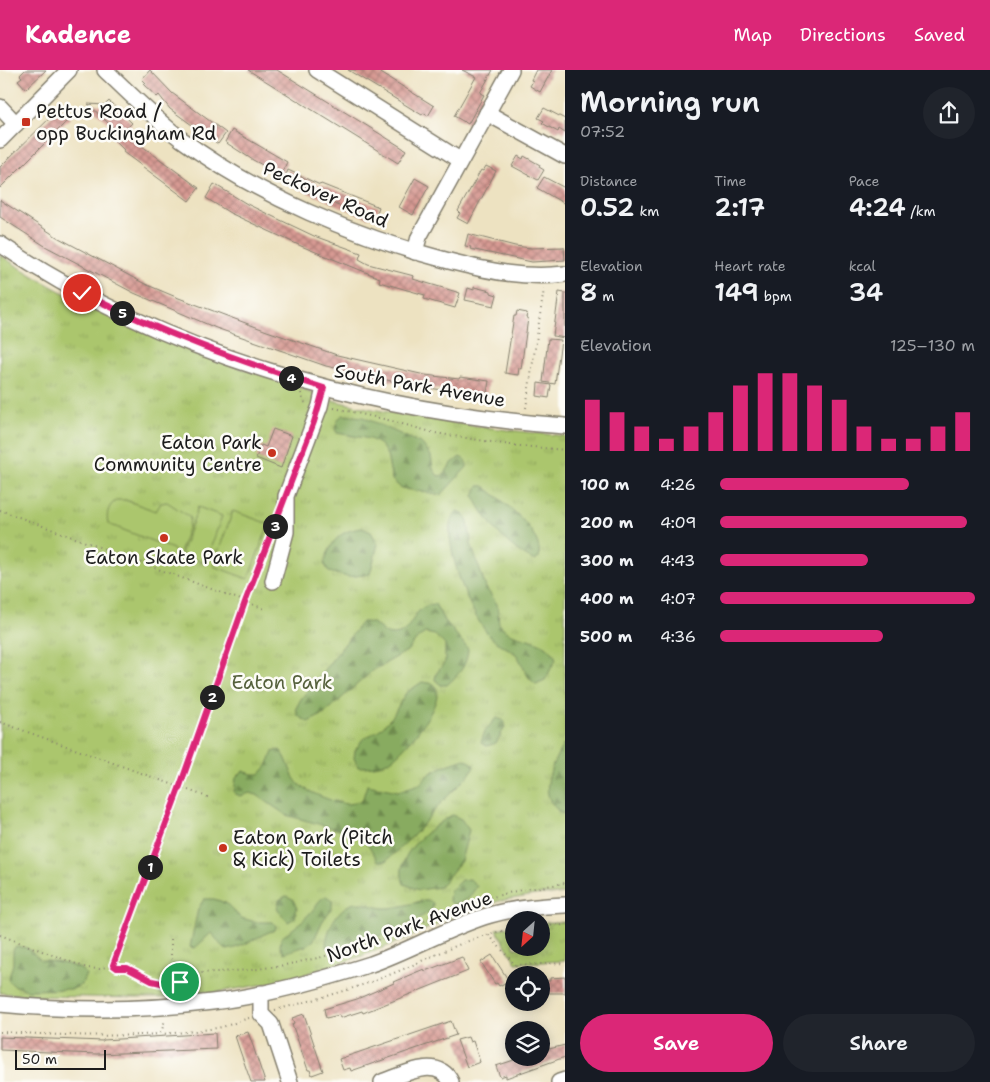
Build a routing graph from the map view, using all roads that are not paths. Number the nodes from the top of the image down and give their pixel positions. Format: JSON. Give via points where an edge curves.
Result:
{"nodes":[{"id":1,"x":69,"y":70,"type":"edge"},
{"id":2,"x":106,"y":70,"type":"edge"},
{"id":3,"x":316,"y":70,"type":"edge"},
{"id":4,"x":511,"y":70,"type":"edge"},
{"id":5,"x":0,"y":107,"type":"edge"},
{"id":6,"x":487,"y":113,"type":"junction"},
{"id":7,"x":16,"y":124,"type":"junction"},
{"id":8,"x":0,"y":140,"type":"edge"},
{"id":9,"x":565,"y":156,"type":"edge"},
{"id":10,"x":460,"y":160,"type":"junction"},
{"id":11,"x":0,"y":244,"type":"edge"},
{"id":12,"x":415,"y":252,"type":"junction"},
{"id":13,"x":565,"y":274,"type":"edge"},
{"id":14,"x":324,"y":388,"type":"junction"},
{"id":15,"x":565,"y":426,"type":"edge"},
{"id":16,"x":273,"y":581,"type":"dead end"},
{"id":17,"x":565,"y":905,"type":"edge"},
{"id":18,"x":261,"y":993,"type":"junction"},
{"id":19,"x":0,"y":1004,"type":"edge"},
{"id":20,"x":565,"y":1080,"type":"edge"},
{"id":21,"x":290,"y":1082,"type":"edge"},
{"id":22,"x":382,"y":1082,"type":"edge"},
{"id":23,"x":451,"y":1082,"type":"edge"},
{"id":24,"x":559,"y":1082,"type":"edge"}],
"edges":[{"from":1,"to":7,"type":"street"},
{"from":2,"to":12,"type":"street","name":"Peckover Road","via":[[152,116],[216,163],[324,218]]},
{"from":3,"to":10,"type":"street"},
{"from":4,"to":6,"type":"street"},
{"from":5,"to":7,"type":"street"},
{"from":6,"to":9,"type":"street"},
{"from":6,"to":10,"type":"street"},
{"from":7,"to":8,"type":"street"},
{"from":10,"to":12,"type":"street","via":[[419,237]]},
{"from":11,"to":14,"type":"street","name":"South Park Avenue","via":[[127,316],[248,364]]},
{"from":12,"to":13,"type":"street","name":"Peckover Road","via":[[505,274],[546,277]]},
{"from":14,"to":15,"type":"street","name":"South Park Avenue","via":[[442,412]]},
{"from":14,"to":16,"type":"street","via":[[320,429],[302,476],[292,482],[286,496],[286,532]]},
{"from":17,"to":18,"type":"street","name":"North Park Avenue","via":[[523,907],[490,915],[373,963]]},
{"from":18,"to":19,"type":"street","name":"North Park Avenue","via":[[213,1002],[116,1009]]},
{"from":18,"to":21,"type":"street","via":[[261,1014],[271,1024]]},
{"from":20,"to":24,"type":"street"},
{"from":22,"to":23,"type":"street","via":[[426,1067],[439,1070]]}]}
